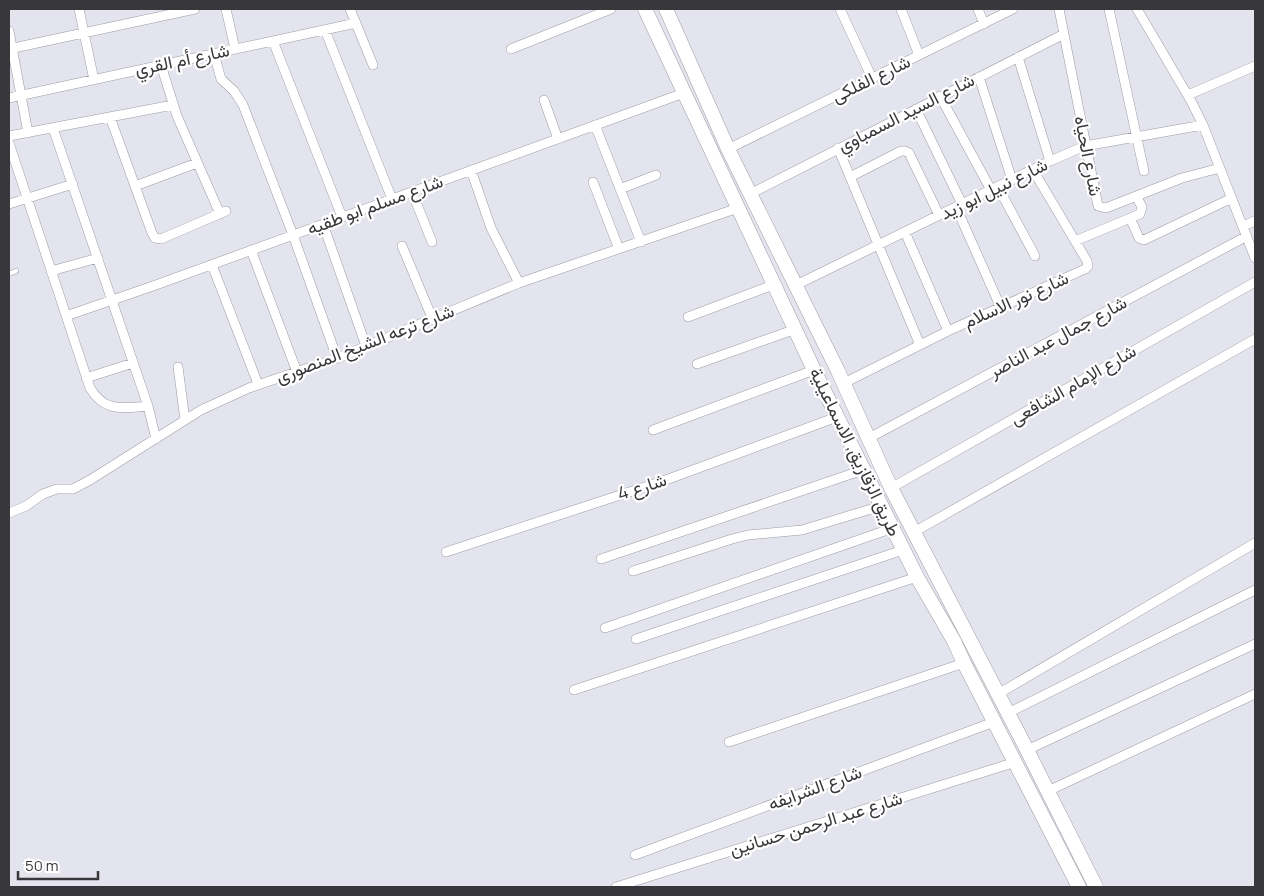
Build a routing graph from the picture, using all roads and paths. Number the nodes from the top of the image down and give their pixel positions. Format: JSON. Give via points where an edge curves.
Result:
{"nodes":[{"id":1,"x":79,"y":9,"type":"edge"},
{"id":2,"x":195,"y":9,"type":"edge"},
{"id":3,"x":226,"y":9,"type":"edge"},
{"id":4,"x":350,"y":9,"type":"edge"},
{"id":5,"x":611,"y":9,"type":"edge"},
{"id":6,"x":645,"y":9,"type":"edge"},
{"id":7,"x":666,"y":9,"type":"edge"},
{"id":8,"x":840,"y":9,"type":"edge"},
{"id":9,"x":901,"y":9,"type":"edge"},
{"id":10,"x":978,"y":9,"type":"edge"},
{"id":11,"x":1013,"y":9,"type":"edge"},
{"id":12,"x":1059,"y":9,"type":"edge"},
{"id":13,"x":1108,"y":9,"type":"edge"},
{"id":14,"x":1137,"y":9,"type":"edge"},
{"id":15,"x":356,"y":23,"type":"junction"},
{"id":16,"x":984,"y":24,"type":"junction"},
{"id":17,"x":326,"y":30,"type":"junction"},
{"id":18,"x":9,"y":32,"type":"edge"},
{"id":19,"x":84,"y":33,"type":"junction"},
{"id":20,"x":1064,"y":34,"type":"junction"},
{"id":21,"x":273,"y":41,"type":"junction"},
{"id":22,"x":11,"y":48,"type":"edge"},
{"id":23,"x":235,"y":49,"type":"junction"},
{"id":24,"x":511,"y":49,"type":"dead end"},
{"id":25,"x":214,"y":54,"type":"junction"},
{"id":26,"x":919,"y":55,"type":"junction"},
{"id":27,"x":1018,"y":57,"type":"junction"},
{"id":28,"x":161,"y":65,"type":"junction"},
{"id":29,"x":373,"y":65,"type":"dead end"},
{"id":30,"x":1255,"y":66,"type":"edge"},
{"id":31,"x":979,"y":77,"type":"junction"},
{"id":32,"x":872,"y":78,"type":"junction"},
{"id":33,"x":94,"y":80,"type":"junction"},
{"id":34,"x":684,"y":92,"type":"junction"},
{"id":35,"x":21,"y":95,"type":"junction"},
{"id":36,"x":1188,"y":95,"type":"junction"},
{"id":37,"x":940,"y":96,"type":"junction"},
{"id":38,"x":9,"y":98,"type":"edge"},
{"id":39,"x":544,"y":100,"type":"dead end"},
{"id":40,"x":173,"y":105,"type":"junction"},
{"id":41,"x":916,"y":109,"type":"junction"},
{"id":42,"x":110,"y":117,"type":"junction"},
{"id":43,"x":595,"y":125,"type":"junction"},
{"id":44,"x":1203,"y":126,"type":"junction"},
{"id":45,"x":54,"y":128,"type":"junction"},
{"id":46,"x":28,"y":132,"type":"junction"},
{"id":47,"x":9,"y":136,"type":"edge"},
{"id":48,"x":1136,"y":137,"type":"junction"},
{"id":49,"x":558,"y":139,"type":"junction"},
{"id":50,"x":9,"y":142,"type":"edge"},
{"id":51,"x":1085,"y":146,"type":"junction"},
{"id":52,"x":838,"y":148,"type":"junction"},
{"id":53,"x":728,"y":149,"type":"junction"},
{"id":54,"x":1050,"y":161,"type":"junction"},
{"id":55,"x":198,"y":162,"type":"junction"},
{"id":56,"x":1220,"y":168,"type":"junction"},
{"id":57,"x":471,"y":170,"type":"junction"},
{"id":58,"x":1032,"y":170,"type":"junction"},
{"id":59,"x":1144,"y":171,"type":"dead end"},
{"id":60,"x":656,"y":175,"type":"dead end"},
{"id":61,"x":850,"y":177,"type":"junction"},
{"id":62,"x":1012,"y":180,"type":"junction"},
{"id":63,"x":593,"y":182,"type":"dead end"},
{"id":64,"x":73,"y":184,"type":"junction"},
{"id":65,"x":135,"y":186,"type":"junction"},
{"id":66,"x":995,"y":188,"type":"junction"},
{"id":67,"x":620,"y":189,"type":"junction"},
{"id":68,"x":412,"y":192,"type":"junction"},
{"id":69,"x":750,"y":194,"type":"junction"},
{"id":70,"x":1136,"y":196,"type":"junction"},
{"id":71,"x":27,"y":198,"type":"junction"},
{"id":72,"x":1232,"y":198,"type":"junction"},
{"id":73,"x":392,"y":199,"type":"junction"},
{"id":74,"x":9,"y":204,"type":"edge"},
{"id":75,"x":959,"y":206,"type":"junction"},
{"id":76,"x":738,"y":208,"type":"junction"},
{"id":77,"x":939,"y":215,"type":"junction"},
{"id":78,"x":342,"y":217,"type":"junction"},
{"id":79,"x":1130,"y":218,"type":"junction"},
{"id":80,"x":1255,"y":221,"type":"edge"},
{"id":81,"x":323,"y":224,"type":"junction"},
{"id":82,"x":1243,"y":226,"type":"junction"},
{"id":83,"x":905,"y":232,"type":"junction"},
{"id":84,"x":293,"y":235,"type":"junction"},
{"id":85,"x":1247,"y":236,"type":"junction"},
{"id":86,"x":1075,"y":241,"type":"junction"},
{"id":87,"x":432,"y":242,"type":"dead end"},
{"id":88,"x":641,"y":242,"type":"junction"},
{"id":89,"x":878,"y":245,"type":"junction"},
{"id":90,"x":402,"y":246,"type":"dead end"},
{"id":91,"x":619,"y":249,"type":"junction"},
{"id":92,"x":251,"y":250,"type":"junction"},
{"id":93,"x":1255,"y":254,"type":"edge"},
{"id":94,"x":1035,"y":256,"type":"dead end"},
{"id":95,"x":98,"y":258,"type":"junction"},
{"id":96,"x":212,"y":265,"type":"junction"},
{"id":97,"x":16,"y":271,"type":"dead end"},
{"id":98,"x":51,"y":271,"type":"junction"},
{"id":99,"x":9,"y":274,"type":"edge"},
{"id":100,"x":1255,"y":282,"type":"edge"},
{"id":101,"x":519,"y":284,"type":"junction"},
{"id":102,"x":773,"y":285,"type":"junction"},
{"id":103,"x":796,"y":285,"type":"junction"},
{"id":104,"x":112,"y":300,"type":"junction"},
{"id":105,"x":1001,"y":308,"type":"junction"},
{"id":106,"x":66,"y":316,"type":"junction"},
{"id":107,"x":688,"y":318,"type":"dead end"},
{"id":108,"x":433,"y":320,"type":"junction"},
{"id":109,"x":796,"y":329,"type":"junction"},
{"id":110,"x":948,"y":331,"type":"junction"},
{"id":111,"x":1255,"y":339,"type":"edge"},
{"id":112,"x":920,"y":345,"type":"junction"},
{"id":113,"x":366,"y":346,"type":"junction"},
{"id":114,"x":337,"y":358,"type":"junction"},
{"id":115,"x":133,"y":363,"type":"junction"},
{"id":116,"x":697,"y":364,"type":"dead end"},
{"id":117,"x":178,"y":367,"type":"dead end"},
{"id":118,"x":814,"y":370,"type":"junction"},
{"id":119,"x":297,"y":372,"type":"junction"},
{"id":120,"x":86,"y":378,"type":"junction"},
{"id":121,"x":258,"y":384,"type":"junction"},
{"id":122,"x":846,"y":386,"type":"junction"},
{"id":123,"x":828,"y":398,"type":"junction"},
{"id":124,"x":148,"y":406,"type":"junction"},
{"id":125,"x":837,"y":417,"type":"junction"},
{"id":126,"x":185,"y":420,"type":"junction"},
{"id":127,"x":653,"y":430,"type":"dead end"},
{"id":128,"x":845,"y":432,"type":"junction"},
{"id":129,"x":867,"y":432,"type":"junction"},
{"id":130,"x":156,"y":439,"type":"junction"},
{"id":131,"x":863,"y":470,"type":"junction"},
{"id":132,"x":891,"y":488,"type":"junction"},
{"id":133,"x":881,"y":506,"type":"junction"},
{"id":134,"x":9,"y":513,"type":"edge"},
{"id":135,"x":893,"y":528,"type":"junction"},
{"id":136,"x":914,"y":532,"type":"junction"},
{"id":137,"x":1255,"y":543,"type":"edge"},
{"id":138,"x":903,"y":550,"type":"junction"},
{"id":139,"x":446,"y":552,"type":"dead end"},
{"id":140,"x":601,"y":559,"type":"dead end"},
{"id":141,"x":633,"y":571,"type":"dead end"},
{"id":142,"x":917,"y":577,"type":"junction"},
{"id":143,"x":1255,"y":590,"type":"edge"},
{"id":144,"x":605,"y":628,"type":"dead end"},
{"id":145,"x":636,"y":639,"type":"dead end"},
{"id":146,"x":1255,"y":644,"type":"edge"},
{"id":147,"x":964,"y":663,"type":"junction"},
{"id":148,"x":574,"y":690,"type":"dead end"},
{"id":149,"x":998,"y":694,"type":"junction"},
{"id":150,"x":1255,"y":694,"type":"edge"},
{"id":151,"x":1008,"y":713,"type":"junction"},
{"id":152,"x":994,"y":722,"type":"junction"},
{"id":153,"x":729,"y":742,"type":"dead end"},
{"id":154,"x":1027,"y":750,"type":"junction"},
{"id":155,"x":1016,"y":762,"type":"junction"},
{"id":156,"x":1048,"y":791,"type":"junction"},
{"id":157,"x":635,"y":855,"type":"dead end"},
{"id":158,"x":616,"y":887,"type":"edge"},
{"id":159,"x":1079,"y":887,"type":"edge"},
{"id":160,"x":1096,"y":887,"type":"edge"}],
"edges":[{"from":1,"to":19,"type":"street"},
{"from":2,"to":19,"type":"street"},
{"from":3,"to":23,"type":"street"},
{"from":4,"to":15,"type":"street"},
{"from":5,"to":24,"type":"street"},
{"from":6,"to":34,"type":"highway","name":"طريق الزقازيق, الاسماعيلية"},
{"from":7,"to":53,"type":"highway","name":"طريق الزقازيق, الاسماعيلية"},
{"from":8,"to":32,"type":"street"},
{"from":9,"to":26,"type":"street"},
{"from":10,"to":16,"type":"street"},
{"from":11,"to":16,"type":"street","name":"شارع الفلكى"},
{"from":12,"to":20,"type":"street","name":"شارع الحياه"},
{"from":13,"to":48,"type":"street"},
{"from":14,"to":36,"type":"street"},
{"from":15,"to":17,"type":"street","name":"شارع أم القري"},
{"from":15,"to":29,"type":"street"},
{"from":16,"to":26,"type":"street","name":"شارع الفلكى"},
{"from":17,"to":21,"type":"street","name":"شارع أم القري"},
{"from":17,"to":73,"type":"street"},
{"from":18,"to":22,"type":"street"},
{"from":19,"to":22,"type":"street"},
{"from":19,"to":33,"type":"street"},
{"from":20,"to":27,"type":"street","name":"شارع السيد السمباوي"},
{"from":20,"to":51,"type":"street","name":"شارع الحياه"},
{"from":21,"to":23,"type":"street","name":"شارع أم القري"},
{"from":21,"to":78,"type":"street"},
{"from":22,"to":35,"type":"street"},
{"from":23,"to":25,"type":"street","name":"شارع أم القري"},
{"from":25,"to":28,"type":"street","name":"شارع أم القري"},
{"from":25,"to":84,"type":"street","via":[[221,79],[243,105]]},
{"from":26,"to":32,"type":"street","name":"شارع الفلكى"},
{"from":27,"to":31,"type":"street","name":"شارع السيد السمباوي"},
{"from":27,"to":54,"type":"street"},
{"from":28,"to":33,"type":"street","name":"شارع أم القري"},
{"from":28,"to":40,"type":"street"},
{"from":30,"to":36,"type":"street"},
{"from":31,"to":37,"type":"street","name":"شارع السيد السمباوي"},
{"from":31,"to":62,"type":"street"},
{"from":32,"to":53,"type":"street","name":"شارع الفلكى"},
{"from":33,"to":35,"type":"street","name":"شارع أم القري"},
{"from":34,"to":43,"type":"street","name":"شارع مسلم ابو طقيه"},
{"from":34,"to":76,"type":"highway","name":"طريق الزقازيق, الاسماعيلية"},
{"from":35,"to":38,"type":"street","name":"شارع أم القري"},
{"from":35,"to":46,"type":"street"},
{"from":36,"to":44,"type":"street"},
{"from":37,"to":41,"type":"street","name":"شارع السيد السمباوي"},
{"from":37,"to":66,"type":"street"},
{"from":39,"to":49,"type":"street"},
{"from":40,"to":42,"type":"street"},
{"from":40,"to":55,"type":"street"},
{"from":41,"to":52,"type":"street","name":"شارع السيد السمباوي"},
{"from":41,"to":75,"type":"street"},
{"from":42,"to":45,"type":"street"},
{"from":42,"to":65,"type":"street"},
{"from":43,"to":49,"type":"street","name":"شارع مسلم ابو طقيه"},
{"from":43,"to":67,"type":"street"},
{"from":44,"to":48,"type":"street","name":"شارع نبيل ابو زيد"},
{"from":44,"to":56,"type":"street"},
{"from":45,"to":46,"type":"street"},
{"from":45,"to":64,"type":"street"},
{"from":46,"to":47,"type":"street"},
{"from":48,"to":51,"type":"street","name":"شارع نبيل ابو زيد"},
{"from":48,"to":59,"type":"street"},
{"from":49,"to":57,"type":"street","name":"شارع مسلم ابو طقيه"},
{"from":50,"to":71,"type":"street"},
{"from":51,"to":54,"type":"street","name":"شارع نبيل ابو زيد"},
{"from":51,"to":70,"type":"street","name":"شارع الحياه","via":[[1098,206],[1106,208]]},
{"from":52,"to":61,"type":"street"},
{"from":52,"to":69,"type":"street","name":"شارع السيد السمباوي"},
{"from":53,"to":69,"type":"highway","name":"طريق الزقازيق, الاسماعيلية"},
{"from":54,"to":58,"type":"street","name":"شارع نبيل ابو زيد"},
{"from":55,"to":65,"type":"street"},
{"from":55,"to":65,"type":"street","via":[[223,213],[161,239],[152,233]]},
{"from":56,"to":70,"type":"street","name":"شارع الحياه","via":[[1182,178]]},
{"from":56,"to":72,"type":"street"},
{"from":57,"to":68,"type":"street","name":"شارع مسلم ابو طقيه"},
{"from":57,"to":101,"type":"street","via":[[491,228]]},
{"from":58,"to":62,"type":"street","name":"شارع نبيل ابو زيد"},
{"from":58,"to":86,"type":"street","name":"شارع نور الاسلام"},
{"from":60,"to":67,"type":"street"},
{"from":61,"to":77,"type":"street","via":[[906,151]]},
{"from":61,"to":89,"type":"street"},
{"from":62,"to":66,"type":"street","name":"شارع نبيل ابو زيد"},
{"from":63,"to":91,"type":"street"},
{"from":64,"to":71,"type":"street"},
{"from":64,"to":95,"type":"street"},
{"from":66,"to":75,"type":"street","name":"شارع نبيل ابو زيد"},
{"from":66,"to":94,"type":"street"},
{"from":67,"to":88,"type":"street"},
{"from":68,"to":73,"type":"street","name":"شارع مسلم ابو طقيه"},
{"from":68,"to":87,"type":"street"},
{"from":69,"to":103,"type":"highway","name":"طريق الزقازيق, الاسماعيلية"},
{"from":70,"to":79,"type":"street","via":[[1142,210]]},
{"from":71,"to":74,"type":"street"},
{"from":71,"to":98,"type":"street"},
{"from":72,"to":79,"type":"street","via":[[1144,240],[1139,238]]},
{"from":72,"to":82,"type":"street"},
{"from":73,"to":78,"type":"street","name":"شارع مسلم ابو طقيه"},
{"from":75,"to":77,"type":"street","name":"شارع نبيل ابو زيد"},
{"from":75,"to":105,"type":"street"},
{"from":76,"to":88,"type":"street","name":"شارع ترعه الشيخ المنصورى"},
{"from":76,"to":102,"type":"highway","name":"طريق الزقازيق, الاسماعيلية"},
{"from":77,"to":83,"type":"street","name":"شارع نبيل ابو زيد"},
{"from":78,"to":81,"type":"street","name":"شارع مسلم ابو طقيه"},
{"from":79,"to":86,"type":"street"},
{"from":80,"to":82,"type":"street"},
{"from":81,"to":84,"type":"street","name":"شارع مسلم ابو طقيه"},
{"from":81,"to":113,"type":"street"},
{"from":82,"to":85,"type":"street"},
{"from":83,"to":89,"type":"street","name":"شارع نبيل ابو زيد"},
{"from":83,"to":110,"type":"street"},
{"from":84,"to":92,"type":"street","name":"شارع مسلم ابو طقيه"},
{"from":84,"to":114,"type":"street"},
{"from":85,"to":93,"type":"street"},
{"from":85,"to":129,"type":"street","name":"شارع جمال عبد الناصر"},
{"from":86,"to":105,"type":"street","name":"شارع نور الاسلام","via":[[1087,261],[1085,270]]},
{"from":88,"to":91,"type":"street","name":"شارع ترعه الشيخ المنصورى"},
{"from":89,"to":103,"type":"street","name":"شارع نبيل ابو زيد"},
{"from":89,"to":112,"type":"street"},
{"from":90,"to":108,"type":"street"},
{"from":91,"to":101,"type":"street","name":"شارع ترعه الشيخ المنصورى"},
{"from":92,"to":96,"type":"street","name":"شارع مسلم ابو طقيه"},
{"from":92,"to":119,"type":"street"},
{"from":95,"to":98,"type":"street"},
{"from":95,"to":104,"type":"street"},
{"from":96,"to":104,"type":"street","name":"شارع مسلم ابو طقيه"},
{"from":96,"to":121,"type":"street"},
{"from":97,"to":99,"type":"lane"},
{"from":98,"to":106,"type":"street"},
{"from":100,"to":132,"type":"street","name":"شارع الإمام الشافعى"},
{"from":101,"to":108,"type":"street","name":"شارع ترعه الشيخ المنصورى"},
{"from":102,"to":107,"type":"street"},
{"from":102,"to":109,"type":"highway","name":"طريق الزقازيق, الاسماعيلية"},
{"from":103,"to":122,"type":"highway","name":"طريق الزقازيق, الاسماعيلية"},
{"from":104,"to":106,"type":"street","name":"شارع مسلم ابو طقيه"},
{"from":104,"to":115,"type":"street"},
{"from":105,"to":110,"type":"street","name":"شارع نور الاسلام"},
{"from":106,"to":120,"type":"street"},
{"from":108,"to":113,"type":"street","name":"شارع ترعه الشيخ المنصورى"},
{"from":109,"to":116,"type":"street"},
{"from":109,"to":118,"type":"highway","name":"طريق الزقازيق, الاسماعيلية"},
{"from":110,"to":112,"type":"street","name":"شارع نور الاسلام"},
{"from":111,"to":136,"type":"street"},
{"from":112,"to":122,"type":"street","name":"شارع نور الاسلام"},
{"from":113,"to":114,"type":"street","name":"شارع ترعه الشيخ المنصورى"},
{"from":114,"to":119,"type":"street","name":"شارع ترعه الشيخ المنصورى"},
{"from":115,"to":120,"type":"street"},
{"from":115,"to":124,"type":"street"},
{"from":117,"to":126,"type":"street"},
{"from":118,"to":123,"type":"highway","name":"طريق الزقازيق, الاسماعيلية"},
{"from":118,"to":127,"type":"street"},
{"from":119,"to":121,"type":"street","name":"شارع ترعه الشيخ المنصورى"},
{"from":120,"to":124,"type":"street","via":[[102,403],[121,408]]},
{"from":121,"to":126,"type":"street","name":"شارع ترعه الشيخ المنصورى"},
{"from":122,"to":123,"type":"highway"},
{"from":122,"to":129,"type":"highway","name":"طريق الزقازيق, الاسماعيلية"},
{"from":123,"to":125,"type":"highway","name":"طريق الزقازيق, الاسماعيلية"},
{"from":124,"to":130,"type":"street"},
{"from":125,"to":128,"type":"highway","name":"طريق الزقازيق, الاسماعيلية"},
{"from":125,"to":139,"type":"street","name":"شارع 4","via":[[662,481]]},
{"from":126,"to":130,"type":"street","name":"شارع ترعه الشيخ المنصورى"},
{"from":128,"to":129,"type":"highway"},
{"from":128,"to":131,"type":"highway","name":"طريق الزقازيق, الاسماعيلية"},
{"from":129,"to":132,"type":"highway","name":"طريق الزقازيق, الاسماعيلية"},
{"from":130,"to":134,"type":"street","name":"شارع ترعه الشيخ المنصورى","via":[[73,489],[57,489],[43,494]]},
{"from":131,"to":133,"type":"highway","name":"طريق الزقازيق, الاسماعيلية"},
{"from":131,"to":140,"type":"street"},
{"from":132,"to":136,"type":"highway","name":"طريق الزقازيق, الاسماعيلية"},
{"from":133,"to":135,"type":"highway","name":"طريق الزقازيق, الاسماعيلية"},
{"from":133,"to":141,"type":"street","via":[[802,530],[732,539]]},
{"from":135,"to":138,"type":"highway","name":"طريق الزقازيق, الاسماعيلية"},
{"from":135,"to":144,"type":"street"},
{"from":136,"to":149,"type":"highway","name":"طريق الزقازيق, الاسماعيلية"},
{"from":137,"to":149,"type":"street"},
{"from":138,"to":142,"type":"highway","name":"طريق الزقازيق, الاسماعيلية"},
{"from":138,"to":145,"type":"street"},
{"from":142,"to":147,"type":"highway","name":"طريق الزقازيق, الاسماعيلية"},
{"from":142,"to":148,"type":"street"},
{"from":143,"to":151,"type":"street"},
{"from":146,"to":154,"type":"street"},
{"from":147,"to":152,"type":"highway","name":"طريق الزقازيق, الاسماعيلية"},
{"from":147,"to":153,"type":"street"},
{"from":149,"to":151,"type":"highway","name":"طريق الزقازيق, الاسماعيلية"},
{"from":150,"to":156,"type":"street"},
{"from":151,"to":154,"type":"highway","name":"طريق الزقازيق, الاسماعيلية"},
{"from":152,"to":155,"type":"highway","name":"طريق الزقازيق, الاسماعيلية"},
{"from":152,"to":157,"type":"street","name":"شارع الشرايفه"},
{"from":154,"to":156,"type":"highway","name":"طريق الزقازيق, الاسماعيلية"},
{"from":155,"to":158,"type":"street","name":"شارع عبد الرحمن حسانين"},
{"from":155,"to":159,"type":"highway","name":"طريق الزقازيق, الاسماعيلية"},
{"from":156,"to":160,"type":"highway","name":"طريق الزقازيق, الاسماعيلية"}]}
